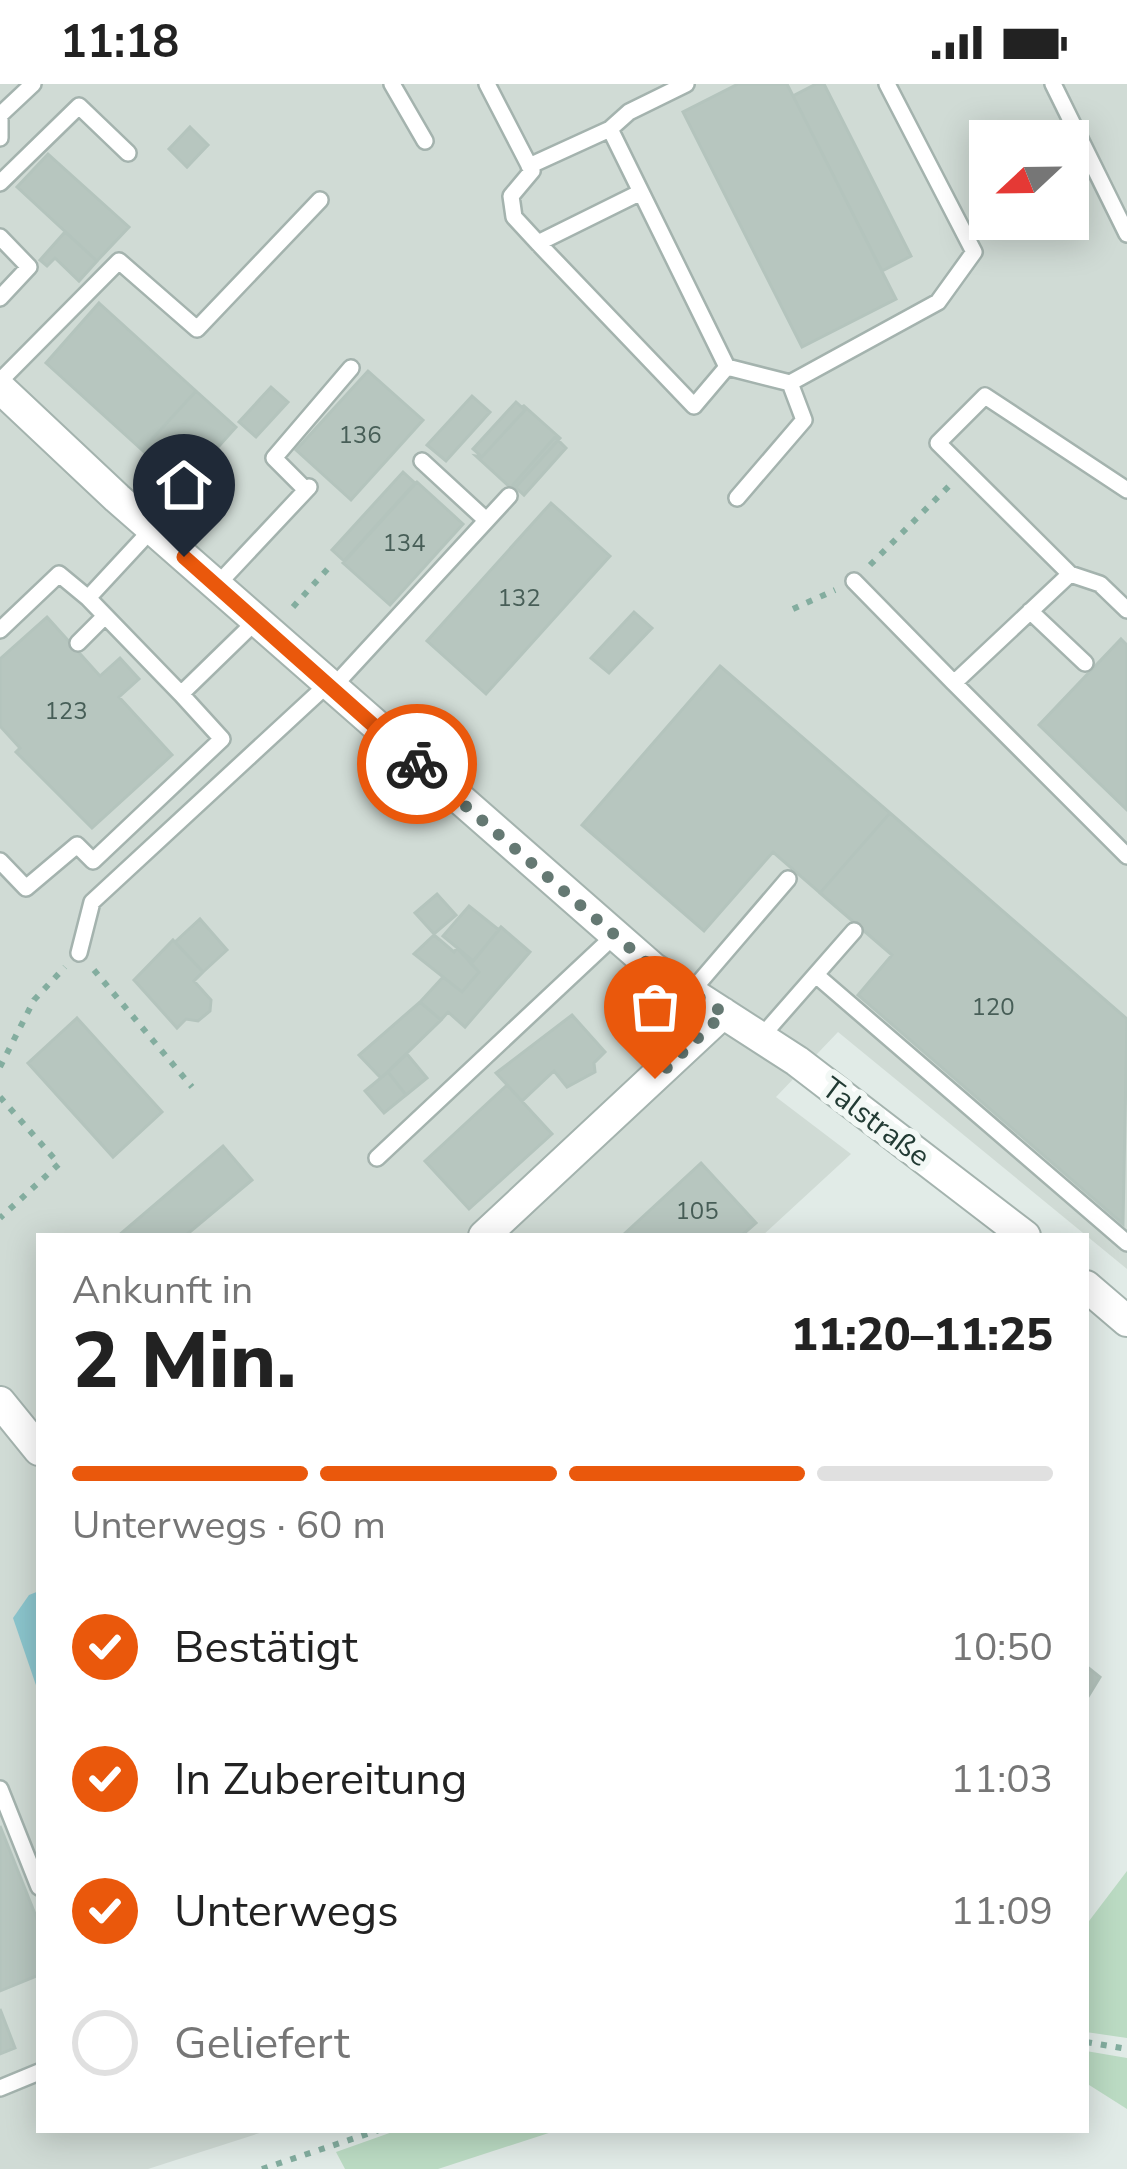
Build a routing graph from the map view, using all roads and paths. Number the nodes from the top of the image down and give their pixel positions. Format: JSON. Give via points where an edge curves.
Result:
{"nodes":[{"id":1,"x":33,"y":84,"type":"edge"},
{"id":2,"x":392,"y":84,"type":"edge"},
{"id":3,"x":488,"y":84,"type":"edge"},
{"id":4,"x":686,"y":84,"type":"edge"},
{"id":5,"x":887,"y":84,"type":"edge"},
{"id":6,"x":1053,"y":84,"type":"edge"},
{"id":7,"x":0,"y":114,"type":"edge"},
{"id":8,"x":610,"y":129,"type":"junction"},
{"id":9,"x":0,"y":138,"type":"edge"},
{"id":10,"x":425,"y":140,"type":"dead end"},
{"id":11,"x":128,"y":153,"type":"dead end"},
{"id":12,"x":529,"y":166,"type":"junction"},
{"id":13,"x":0,"y":183,"type":"edge"},
{"id":14,"x":641,"y":192,"type":"junction"},
{"id":15,"x":320,"y":200,"type":"dead end"},
{"id":16,"x":1127,"y":234,"type":"edge"},
{"id":17,"x":0,"y":237,"type":"edge"},
{"id":18,"x":538,"y":243,"type":"junction"},
{"id":19,"x":0,"y":298,"type":"edge"},
{"id":20,"x":727,"y":367,"type":"junction"},
{"id":21,"x":351,"y":368,"type":"dead end"},
{"id":22,"x":790,"y":383,"type":"junction"},
{"id":23,"x":0,"y":387,"type":"edge"},
{"id":24,"x":422,"y":461,"type":"dead end"},
{"id":25,"x":965,"y":470,"type":"junction"},
{"id":26,"x":1127,"y":490,"type":"edge"},
{"id":27,"x":509,"y":496,"type":"dead end"},
{"id":28,"x":737,"y":498,"type":"dead end"},
{"id":29,"x":486,"y":520,"type":"junction"},
{"id":30,"x":152,"y":529,"type":"junction"},
{"id":31,"x":333,"y":563,"type":"dead end"},
{"id":32,"x":1070,"y":574,"type":"junction"},
{"id":33,"x":854,"y":581,"type":"junction"},
{"id":34,"x":217,"y":585,"type":"junction"},
{"id":35,"x":88,"y":598,"type":"junction"},
{"id":36,"x":793,"y":609,"type":"dead end"},
{"id":37,"x":1127,"y":610,"type":"edge"},
{"id":38,"x":1030,"y":611,"type":"junction"},
{"id":39,"x":105,"y":616,"type":"junction"},
{"id":40,"x":263,"y":626,"type":"junction"},
{"id":41,"x":0,"y":630,"type":"edge"},
{"id":42,"x":78,"y":643,"type":"dead end"},
{"id":43,"x":1085,"y":663,"type":"dead end"},
{"id":44,"x":954,"y":683,"type":"junction"},
{"id":45,"x":331,"y":685,"type":"junction"},
{"id":46,"x":181,"y":694,"type":"junction"},
{"id":47,"x":1127,"y":856,"type":"edge"},
{"id":48,"x":0,"y":861,"type":"edge"},
{"id":49,"x":788,"y":879,"type":"dead end"},
{"id":50,"x":854,"y":932,"type":"dead end"},
{"id":51,"x":615,"y":935,"type":"junction"},
{"id":52,"x":79,"y":952,"type":"junction"},
{"id":53,"x":816,"y":975,"type":"junction"},
{"id":54,"x":691,"y":992,"type":"junction"},
{"id":55,"x":724,"y":1013,"type":"junction"},
{"id":56,"x":761,"y":1037,"type":"junction"},
{"id":57,"x":0,"y":1067,"type":"edge"},
{"id":58,"x":192,"y":1087,"type":"dead end"},
{"id":59,"x":0,"y":1097,"type":"edge"},
{"id":60,"x":377,"y":1158,"type":"dead end"},
{"id":61,"x":0,"y":1217,"type":"edge"},
{"id":62,"x":487,"y":1233,"type":"edge"},
{"id":63,"x":1021,"y":1233,"type":"edge"},
{"id":64,"x":1127,"y":1243,"type":"edge"},
{"id":65,"x":1089,"y":1289,"type":"edge"},
{"id":66,"x":1127,"y":1321,"type":"edge"},
{"id":67,"x":0,"y":1402,"type":"edge"},
{"id":68,"x":36,"y":1446,"type":"edge"},
{"id":69,"x":0,"y":1789,"type":"edge"},
{"id":70,"x":36,"y":1879,"type":"edge"},
{"id":71,"x":1089,"y":2043,"type":"edge"},
{"id":72,"x":1127,"y":2049,"type":"edge"},
{"id":73,"x":36,"y":2073,"type":"edge"},
{"id":74,"x":0,"y":2088,"type":"edge"},
{"id":75,"x":370,"y":2133,"type":"edge"},
{"id":76,"x":262,"y":2169,"type":"edge"}],
"edges":[{"from":1,"to":7,"type":"lane"},
{"from":2,"to":10,"type":"lane"},
{"from":3,"to":12,"type":"lane"},
{"from":4,"to":8,"type":"lane"},
{"from":5,"to":22,"type":"lane","via":[[974,252],[938,302]]},
{"from":6,"to":16,"type":"lane"},
{"from":7,"to":9,"type":"lane"},
{"from":8,"to":12,"type":"lane"},
{"from":8,"to":14,"type":"lane"},
{"from":11,"to":13,"type":"lane","via":[[79,106]]},
{"from":12,"to":18,"type":"lane","via":[[511,196],[514,217]]},
{"from":14,"to":18,"type":"lane"},
{"from":14,"to":20,"type":"lane"},
{"from":15,"to":23,"type":"lane","via":[[197,329],[119,261]]},
{"from":17,"to":19,"type":"lane","via":[[29,267]]},
{"from":18,"to":20,"type":"lane","via":[[694,406]]},
{"from":20,"to":22,"type":"lane"},
{"from":21,"to":34,"type":"lane","via":[[274,458],[309,488]]},
{"from":22,"to":28,"type":"lane","via":[[804,420]]},
{"from":23,"to":30,"type":"street","name":"Talstraße"},
{"from":24,"to":29,"type":"lane"},
{"from":25,"to":26,"type":"lane","via":[[938,443],[985,396]]},
{"from":25,"to":32,"type":"lane"},
{"from":25,"to":33,"type":"path"},
{"from":27,"to":29,"type":"lane"},
{"from":29,"to":45,"type":"lane"},
{"from":30,"to":34,"type":"street","name":"Talstraße"},
{"from":30,"to":35,"type":"lane"},
{"from":31,"to":40,"type":"path"},
{"from":32,"to":37,"type":"lane","via":[[1100,584]]},
{"from":32,"to":38,"type":"lane"},
{"from":33,"to":36,"type":"path"},
{"from":33,"to":44,"type":"lane"},
{"from":34,"to":40,"type":"street","name":"Talstraße"},
{"from":35,"to":39,"type":"lane"},
{"from":35,"to":41,"type":"lane","via":[[58,574]]},
{"from":38,"to":43,"type":"lane"},
{"from":38,"to":44,"type":"lane"},
{"from":39,"to":42,"type":"lane"},
{"from":39,"to":46,"type":"lane"},
{"from":40,"to":45,"type":"street","name":"Talstraße"},
{"from":40,"to":46,"type":"lane"},
{"from":44,"to":47,"type":"lane"},
{"from":45,"to":51,"type":"street","name":"Talstraße"},
{"from":45,"to":52,"type":"lane","via":[[92,902]]},
{"from":46,"to":48,"type":"lane","via":[[222,739],[93,861],[77,845],[26,888]]},
{"from":49,"to":54,"type":"lane"},
{"from":50,"to":53,"type":"lane"},
{"from":51,"to":54,"type":"street","name":"Talstraße"},
{"from":51,"to":60,"type":"lane"},
{"from":52,"to":57,"type":"path","via":[[34,1000]]},
{"from":52,"to":58,"type":"path"},
{"from":53,"to":56,"type":"lane"},
{"from":53,"to":64,"type":"lane"},
{"from":54,"to":55,"type":"street","name":"Talstraße"},
{"from":55,"to":56,"type":"street","name":"Talstraße"},
{"from":55,"to":62,"type":"street"},
{"from":56,"to":63,"type":"street","name":"Talstraße"},
{"from":59,"to":61,"type":"path","via":[[59,1163]]},
{"from":65,"to":66,"type":"street"},
{"from":67,"to":68,"type":"street"},
{"from":69,"to":70,"type":"lane"},
{"from":71,"to":72,"type":"path"},
{"from":73,"to":74,"type":"lane"},
{"from":75,"to":76,"type":"path"}]}
